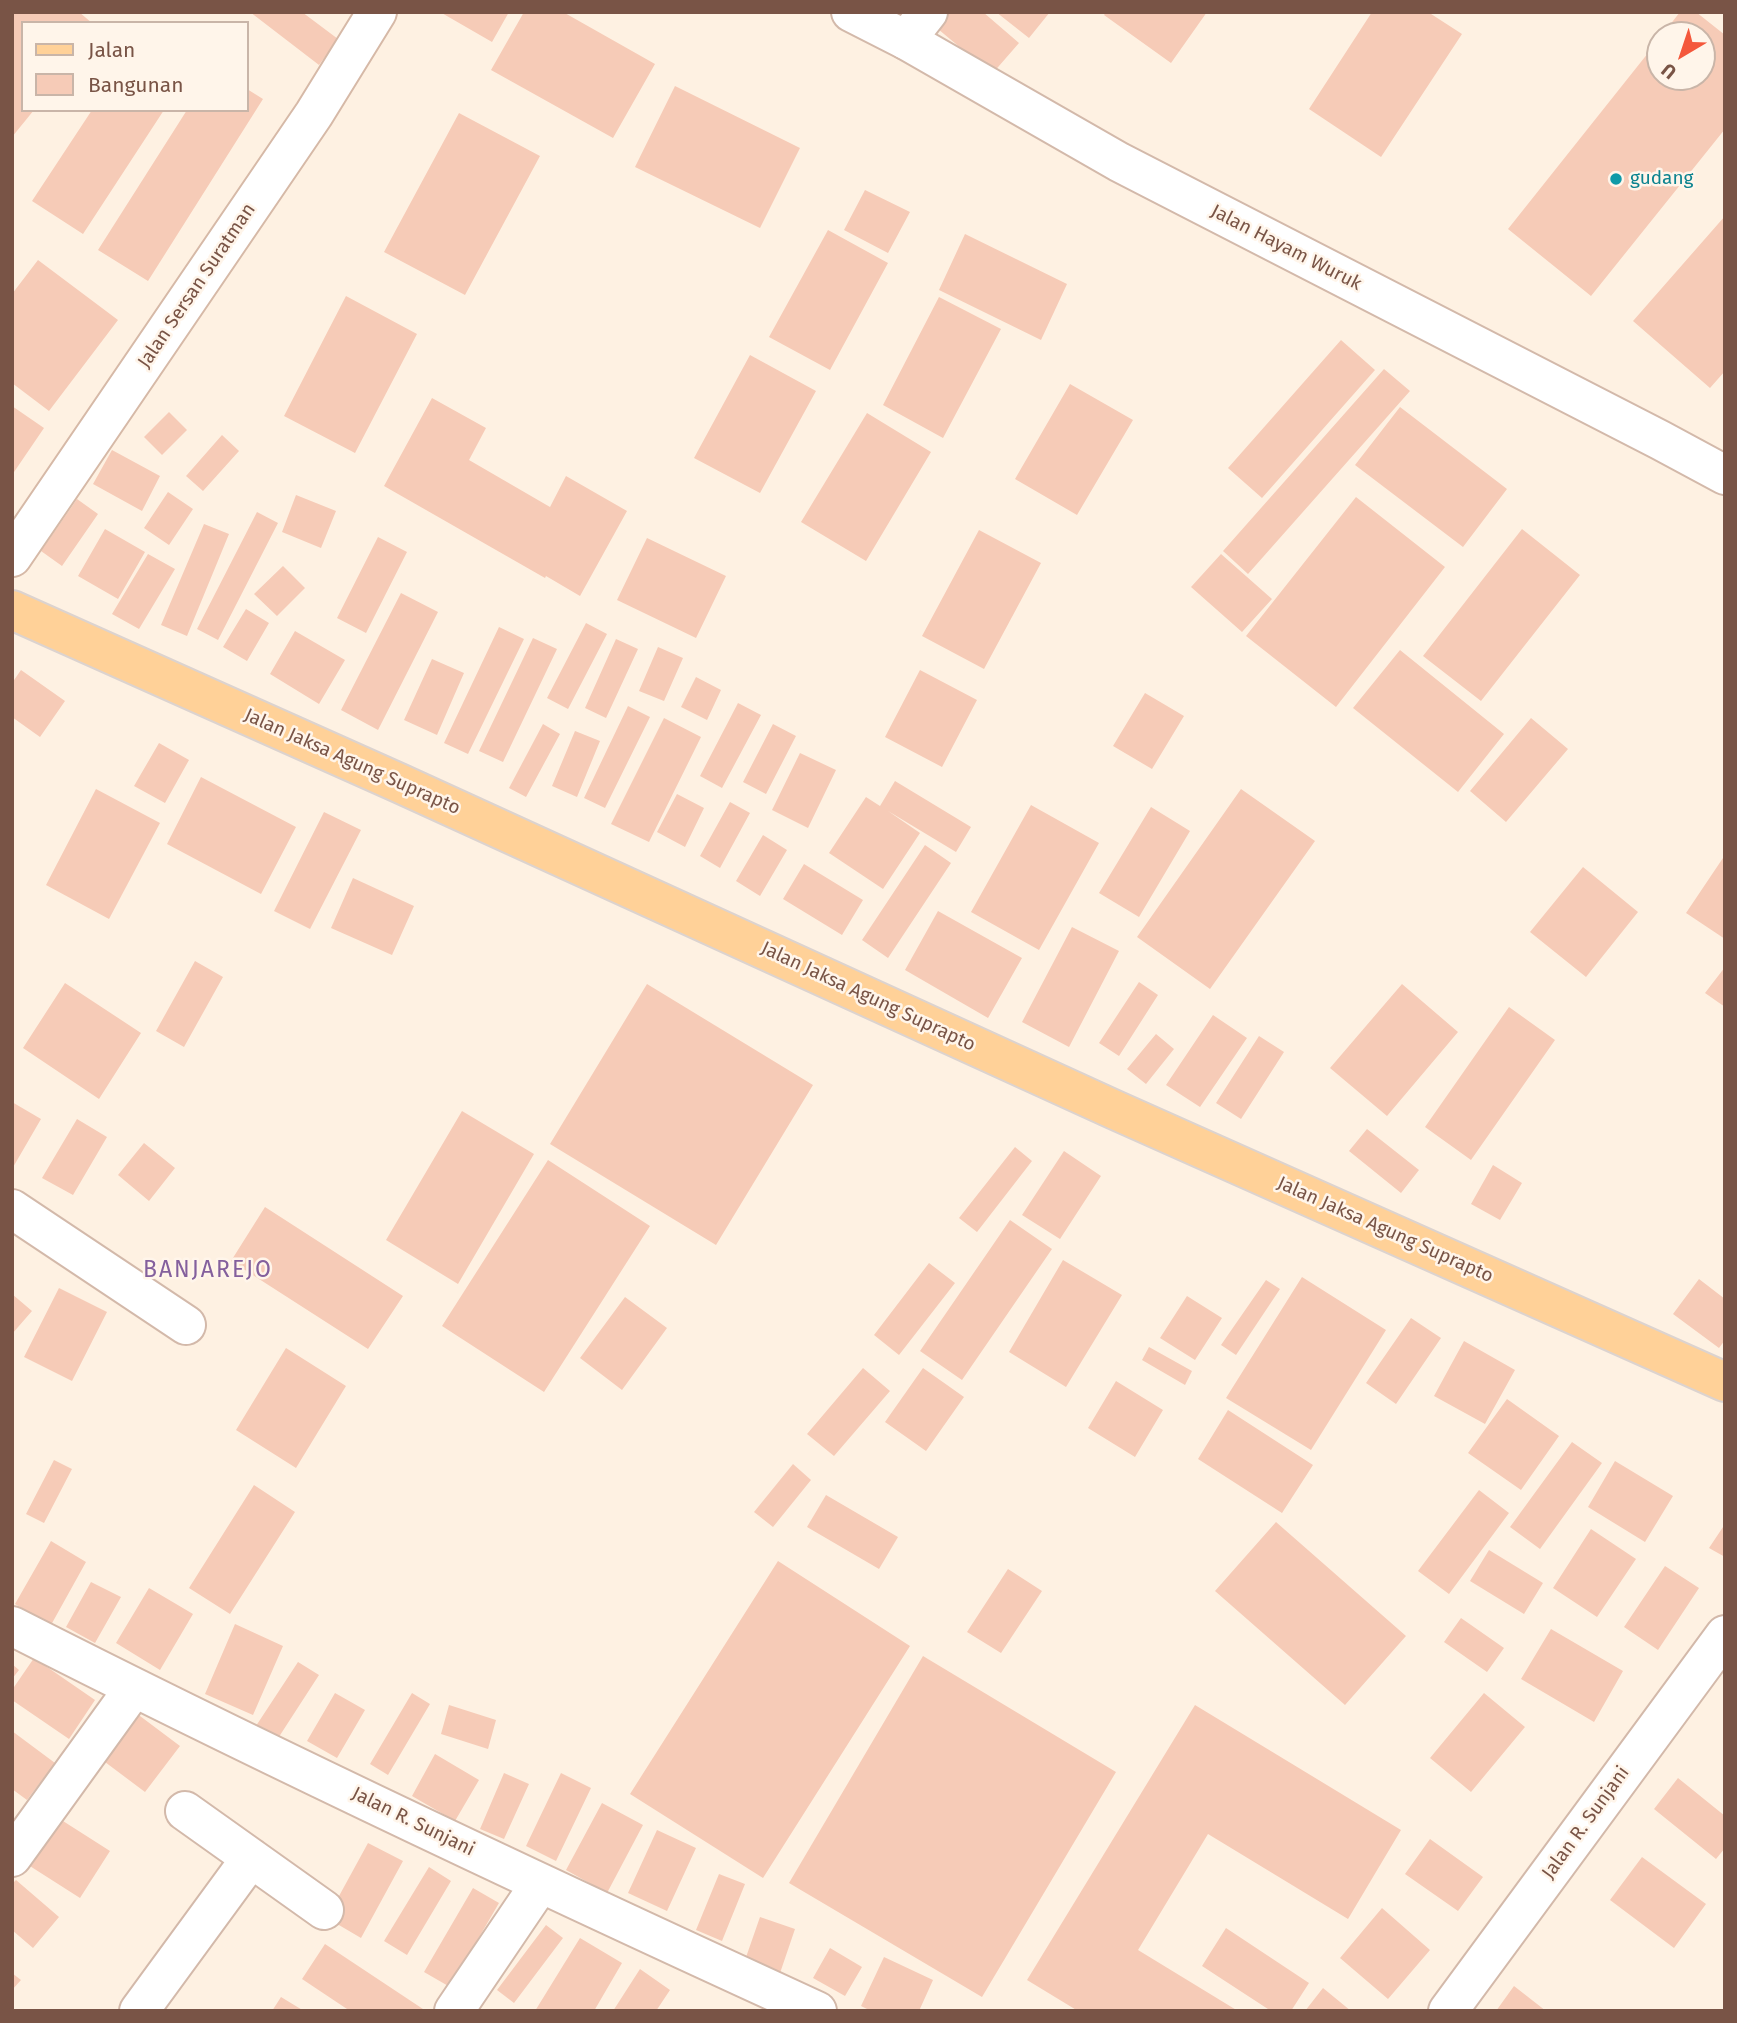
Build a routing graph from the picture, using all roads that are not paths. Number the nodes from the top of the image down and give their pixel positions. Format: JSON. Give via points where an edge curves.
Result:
{"nodes":[{"id":1,"x":377,"y":12,"type":"edge"},
{"id":2,"x":851,"y":12,"type":"edge"},
{"id":3,"x":917,"y":26,"type":"edge"},
{"id":4,"x":1725,"y":475,"type":"edge"},
{"id":5,"x":12,"y":557,"type":"edge"},
{"id":6,"x":12,"y":610,"type":"edge"},
{"id":7,"x":12,"y":1209,"type":"edge"},
{"id":8,"x":186,"y":1325,"type":"dead end"},
{"id":9,"x":1725,"y":1382,"type":"edge"},
{"id":10,"x":12,"y":1626,"type":"edge"},
{"id":11,"x":1725,"y":1635,"type":"edge"},
{"id":12,"x":134,"y":1688,"type":"junction"},
{"id":13,"x":185,"y":1811,"type":"dead end"},
{"id":14,"x":12,"y":1857,"type":"edge"},
{"id":15,"x":251,"y":1858,"type":"junction"},
{"id":16,"x":540,"y":1884,"type":"junction"},
{"id":17,"x":324,"y":1910,"type":"dead end"},
{"id":18,"x":139,"y":2011,"type":"edge"},
{"id":19,"x":454,"y":2011,"type":"edge"},
{"id":20,"x":817,"y":2011,"type":"edge"},
{"id":21,"x":1448,"y":2011,"type":"edge"}],
"edges":[{"from":1,"to":5,"type":"street","name":"Jalan Sersan Suratman","via":[[314,114]]},
{"from":2,"to":3,"type":"street","name":"Jalan Hayam Wuruk"},
{"from":3,"to":4,"type":"street","name":"Jalan Hayam Wuruk","via":[[1119,162]]},
{"from":6,"to":9,"type":"main road","name":"Jalan Jaksa Agung Suprapto"},
{"from":7,"to":8,"type":"street"},
{"from":10,"to":12,"type":"street","name":"Jalan R. Sunjani"},
{"from":11,"to":21,"type":"street","name":"Jalan R. Sunjani"},
{"from":12,"to":14,"type":"street"},
{"from":12,"to":16,"type":"street","name":"Jalan R. Sunjani"},
{"from":13,"to":15,"type":"street"},
{"from":15,"to":17,"type":"street"},
{"from":15,"to":18,"type":"street"},
{"from":16,"to":19,"type":"street"},
{"from":16,"to":20,"type":"street","name":"Jalan R. Sunjani"}]}
